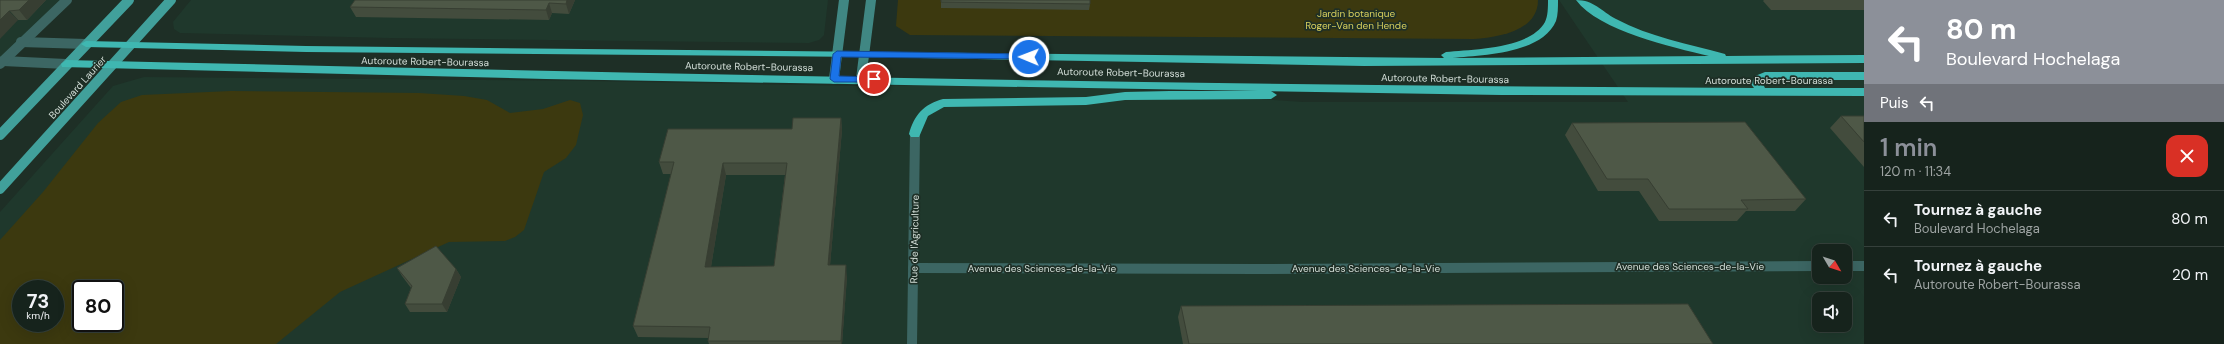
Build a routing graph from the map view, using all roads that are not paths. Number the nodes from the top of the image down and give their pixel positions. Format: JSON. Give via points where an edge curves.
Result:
{"nodes":[{"id":1,"x":67,"y":0,"type":"edge"},
{"id":2,"x":129,"y":0,"type":"edge"},
{"id":3,"x":171,"y":0,"type":"edge"},
{"id":4,"x":844,"y":0,"type":"edge"},
{"id":5,"x":870,"y":0,"type":"edge"},
{"id":6,"x":1553,"y":0,"type":"edge"},
{"id":7,"x":1581,"y":0,"type":"edge"},
{"id":8,"x":21,"y":42,"type":"junction"},
{"id":9,"x":86,"y":44,"type":"junction"},
{"id":10,"x":130,"y":45,"type":"junction"},
{"id":11,"x":837,"y":54,"type":"junction"},
{"id":12,"x":864,"y":54,"type":"junction"},
{"id":13,"x":1864,"y":59,"type":"edge"},
{"id":14,"x":1738,"y":60,"type":"junction"},
{"id":15,"x":1364,"y":62,"type":"junction"},
{"id":16,"x":1,"y":63,"type":"edge"},
{"id":17,"x":66,"y":64,"type":"junction"},
{"id":18,"x":111,"y":66,"type":"junction"},
{"id":19,"x":1864,"y":76,"type":"edge"},
{"id":20,"x":834,"y":79,"type":"junction"},
{"id":21,"x":861,"y":79,"type":"junction"},
{"id":22,"x":1394,"y":89,"type":"junction"},
{"id":23,"x":1762,"y":92,"type":"junction"},
{"id":24,"x":1864,"y":92,"type":"edge"},
{"id":25,"x":916,"y":134,"type":"joint"},
{"id":26,"x":0,"y":135,"type":"edge"},
{"id":27,"x":0,"y":189,"type":"edge"},
{"id":28,"x":1812,"y":266,"type":"edge"},
{"id":29,"x":1852,"y":266,"type":"edge"},
{"id":30,"x":1864,"y":266,"type":"edge"},
{"id":31,"x":913,"y":268,"type":"junction"},
{"id":32,"x":912,"y":344,"type":"edge"}],
"edges":[{"from":1,"to":8,"type":"street"},
{"from":2,"to":9,"type":"main road"},
{"from":3,"to":10,"type":"main road","name":"Boulevard Laurier"},
{"from":4,"to":11,"type":"main road"},
{"from":5,"to":12,"type":"main road"},
{"from":6,"to":15,"type":"highway","via":[[1549,24],[1532,38],[1514,46],[1489,51]]},
{"from":7,"to":14,"type":"highway","via":[[1604,16],[1641,33]]},
{"from":8,"to":9,"type":"street"},
{"from":8,"to":16,"type":"street"},
{"from":9,"to":10,"type":"highway","name":"Autoroute Robert-Bourassa"},
{"from":9,"to":17,"type":"main road"},
{"from":10,"to":11,"type":"highway","name":"Autoroute Robert-Bourassa"},
{"from":10,"to":18,"type":"main road","name":"Boulevard Laurier"},
{"from":11,"to":12,"type":"highway","name":"Autoroute Robert-Bourassa"},
{"from":11,"to":20,"type":"main road"},
{"from":12,"to":15,"type":"highway","name":"Autoroute Robert-Bourassa"},
{"from":12,"to":21,"type":"main road"},
{"from":13,"to":14,"type":"highway","name":"Autoroute Robert-Bourassa"},
{"from":14,"to":15,"type":"highway","name":"Autoroute Robert-Bourassa"},
{"from":16,"to":17,"type":"street"},
{"from":17,"to":18,"type":"highway","name":"Autoroute Robert-Bourassa"},
{"from":17,"to":26,"type":"main road"},
{"from":18,"to":20,"type":"highway","name":"Autoroute Robert-Bourassa"},
{"from":18,"to":27,"type":"main road","name":"Boulevard Laurier"},
{"from":19,"to":23,"type":"highway","via":[[1765,76],[1759,79],[1758,84]]},
{"from":20,"to":21,"type":"highway","name":"Autoroute Robert-Bourassa"},
{"from":21,"to":22,"type":"highway","name":"Autoroute Robert-Bourassa"},
{"from":22,"to":23,"type":"highway","name":"Autoroute Robert-Bourassa"},
{"from":22,"to":25,"type":"highway","via":[[1270,95],[1125,96],[1086,101],[1024,103],[943,103],[931,107],[922,115],[917,124]]},
{"from":23,"to":24,"type":"highway","name":"Autoroute Robert-Bourassa"},
{"from":25,"to":31,"type":"street","name":"Rue de l'Agriculture"},
{"from":28,"to":31,"type":"street","name":"Avenue des Sciences-de-la-Vie"},
{"from":29,"to":30,"type":"street"},
{"from":31,"to":32,"type":"street","name":"Rue de l'Agriculture"}]}
